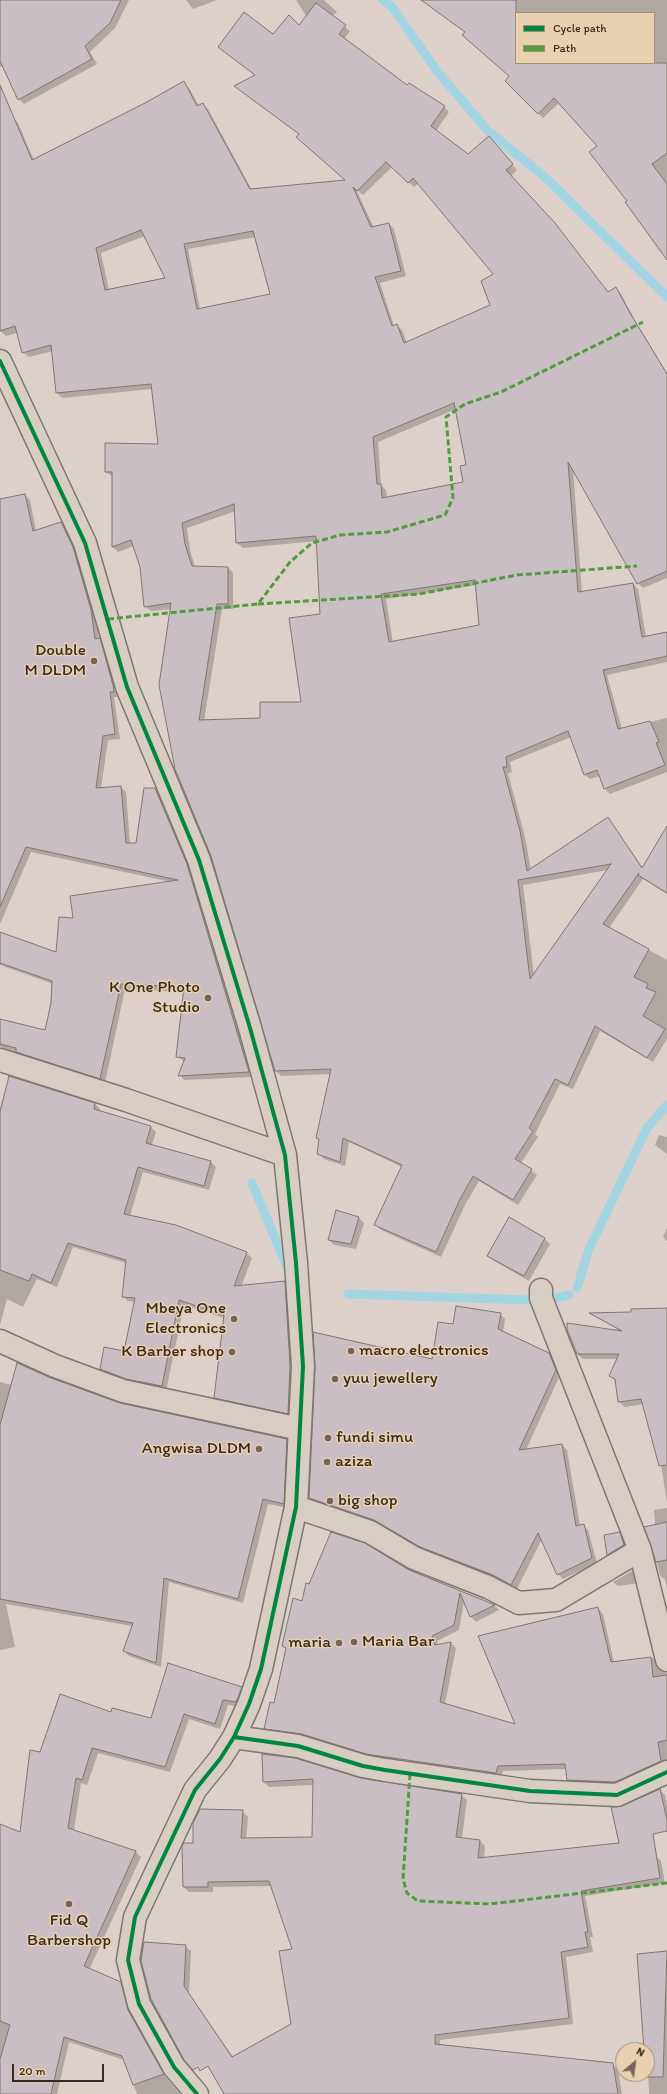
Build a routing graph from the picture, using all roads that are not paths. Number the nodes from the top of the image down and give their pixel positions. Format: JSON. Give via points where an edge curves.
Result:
{"nodes":[{"id":1,"x":0,"y":362,"type":"edge"},
{"id":2,"x":0,"y":1060,"type":"edge"},
{"id":3,"x":285,"y":1155,"type":"junction"},
{"id":4,"x":541,"y":1290,"type":"dead end"},
{"id":5,"x":0,"y":1341,"type":"edge"},
{"id":6,"x":300,"y":1429,"type":"junction"},
{"id":7,"x":296,"y":1507,"type":"junction"},
{"id":8,"x":640,"y":1550,"type":"junction"},
{"id":9,"x":667,"y":1660,"type":"edge"},
{"id":10,"x":234,"y":1737,"type":"junction"},
{"id":11,"x":667,"y":1772,"type":"edge"},
{"id":12,"x":197,"y":2094,"type":"edge"}],
"edges":[{"from":1,"to":3,"type":"street","via":[[85,543],[128,686],[199,860]]},
{"from":2,"to":3,"type":"street"},
{"from":3,"to":6,"type":"street","via":[[303,1366]]},
{"from":4,"to":8,"type":"street","via":[[541,1298]]},
{"from":5,"to":6,"type":"street","via":[[55,1366],[123,1391]]},
{"from":6,"to":7,"type":"street"},
{"from":7,"to":8,"type":"street","via":[[370,1532],[414,1558],[488,1587],[519,1603],[556,1600]]},
{"from":7,"to":10,"type":"street","via":[[261,1668]]},
{"from":8,"to":9,"type":"street"},
{"from":10,"to":11,"type":"street","via":[[298,1746],[363,1766],[530,1791],[617,1795]]},
{"from":10,"to":12,"type":"street","via":[[195,1790],[135,1916],[128,1960],[139,2004],[174,2067]]}]}
